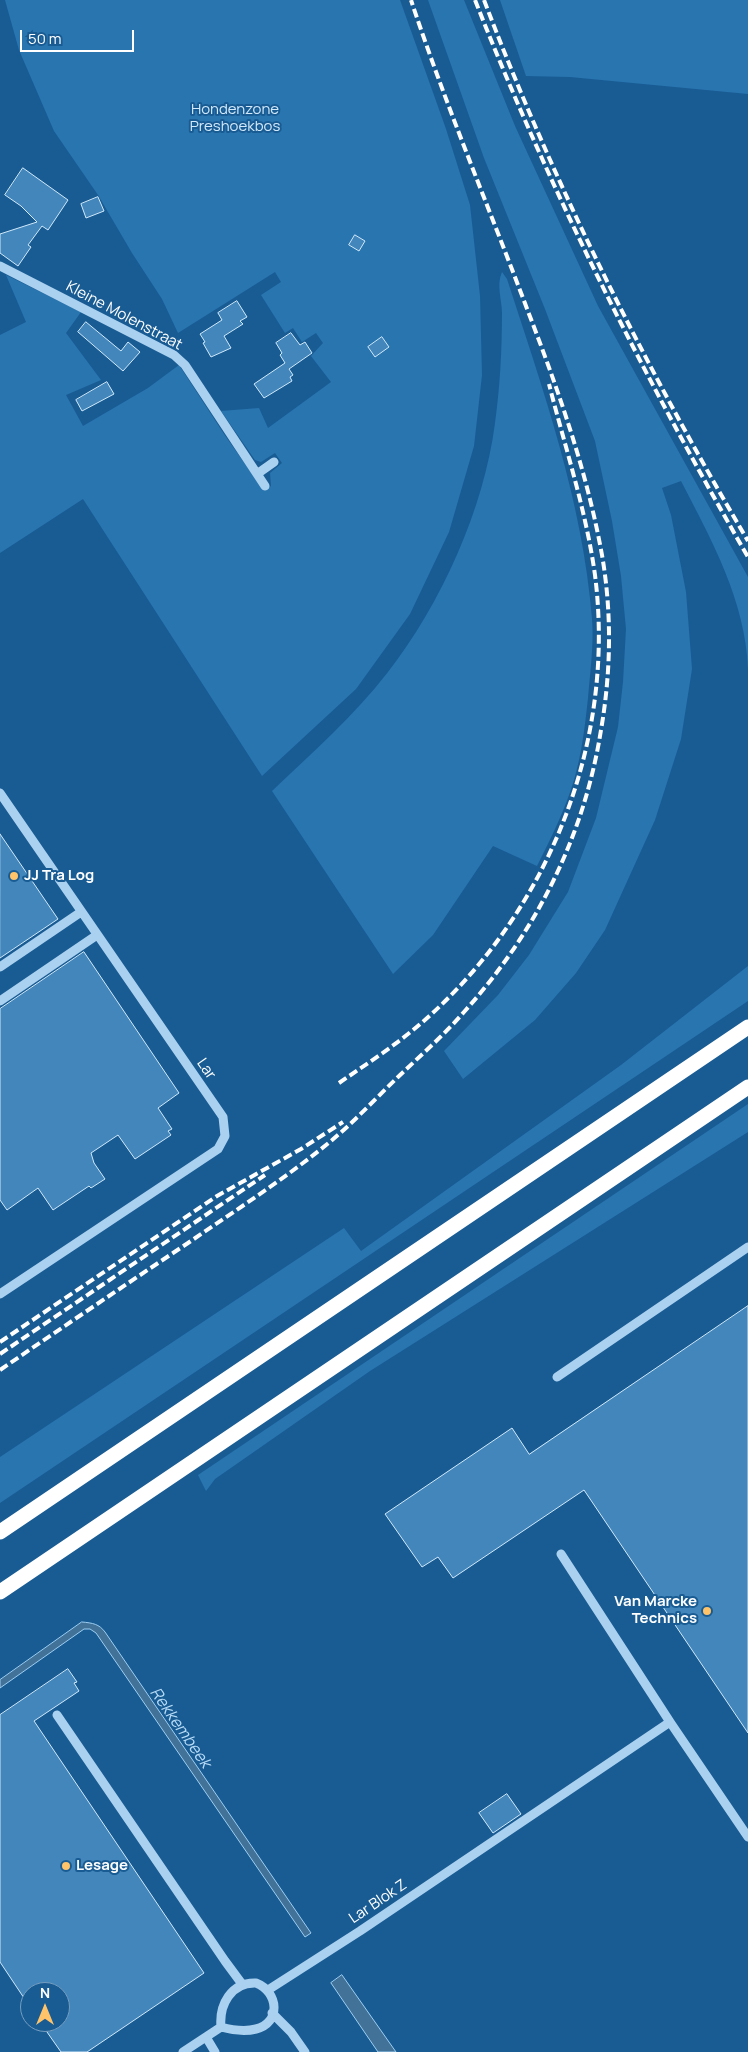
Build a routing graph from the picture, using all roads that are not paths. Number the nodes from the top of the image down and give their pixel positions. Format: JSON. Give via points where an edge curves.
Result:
{"nodes":[{"id":1,"x":0,"y":266,"type":"edge"},
{"id":2,"x":274,"y":462,"type":"dead end"},
{"id":3,"x":257,"y":474,"type":"junction"},
{"id":4,"x":265,"y":486,"type":"dead end"},
{"id":5,"x":0,"y":793,"type":"edge"},
{"id":6,"x":81,"y":912,"type":"junction"},
{"id":7,"x":96,"y":935,"type":"junction"},
{"id":8,"x":0,"y":967,"type":"edge"},
{"id":9,"x":0,"y":1001,"type":"edge"},
{"id":10,"x":748,"y":1027,"type":"edge"},
{"id":11,"x":748,"y":1087,"type":"edge"},
{"id":12,"x":748,"y":1247,"type":"edge"},
{"id":13,"x":0,"y":1294,"type":"edge"},
{"id":14,"x":556,"y":1377,"type":"dead end"},
{"id":15,"x":0,"y":1532,"type":"edge"},
{"id":16,"x":561,"y":1554,"type":"dead end"},
{"id":17,"x":0,"y":1592,"type":"edge"},
{"id":18,"x":57,"y":1715,"type":"dead end"},
{"id":19,"x":670,"y":1722,"type":"junction"},
{"id":20,"x":748,"y":1837,"type":"edge"},
{"id":21,"x":242,"y":1984,"type":"junction"},
{"id":22,"x":268,"y":1990,"type":"junction"},
{"id":23,"x":272,"y":2013,"type":"junction"},
{"id":24,"x":221,"y":2027,"type":"junction"},
{"id":25,"x":206,"y":2037,"type":"junction"},
{"id":26,"x":183,"y":2052,"type":"edge"},
{"id":27,"x":215,"y":2052,"type":"edge"},
{"id":28,"x":304,"y":2052,"type":"edge"}],
"edges":[{"from":1,"to":3,"type":"street","name":"Kleine Molenstraat","via":[[180,360]]},
{"from":2,"to":3,"type":"street"},
{"from":3,"to":4,"type":"street","name":"Kleine Molenstraat"},
{"from":5,"to":6,"type":"street","name":"Lar"},
{"from":6,"to":7,"type":"street","name":"Lar"},
{"from":6,"to":8,"type":"street"},
{"from":7,"to":9,"type":"street"},
{"from":7,"to":13,"type":"street","name":"Lar","via":[[223,1117],[225,1136],[218,1149]]},
{"from":10,"to":15,"type":"highway"},
{"from":11,"to":17,"type":"highway"},
{"from":12,"to":14,"type":"street"},
{"from":16,"to":19,"type":"street"},
{"from":18,"to":21,"type":"street"},
{"from":19,"to":20,"type":"street"},
{"from":19,"to":22,"type":"street","name":"Lar Blok Z"},
{"from":21,"to":22,"type":"street","via":[[256,1983]]},
{"from":21,"to":24,"type":"street","via":[[232,1992],[220,2015]]},
{"from":22,"to":23,"type":"street","via":[[274,2001]]},
{"from":23,"to":24,"type":"street","via":[[266,2024],[257,2029],[233,2031]]},
{"from":23,"to":28,"type":"street","via":[[291,2032]]},
{"from":24,"to":25,"type":"street"},
{"from":25,"to":26,"type":"street"},
{"from":25,"to":27,"type":"street"}]}
